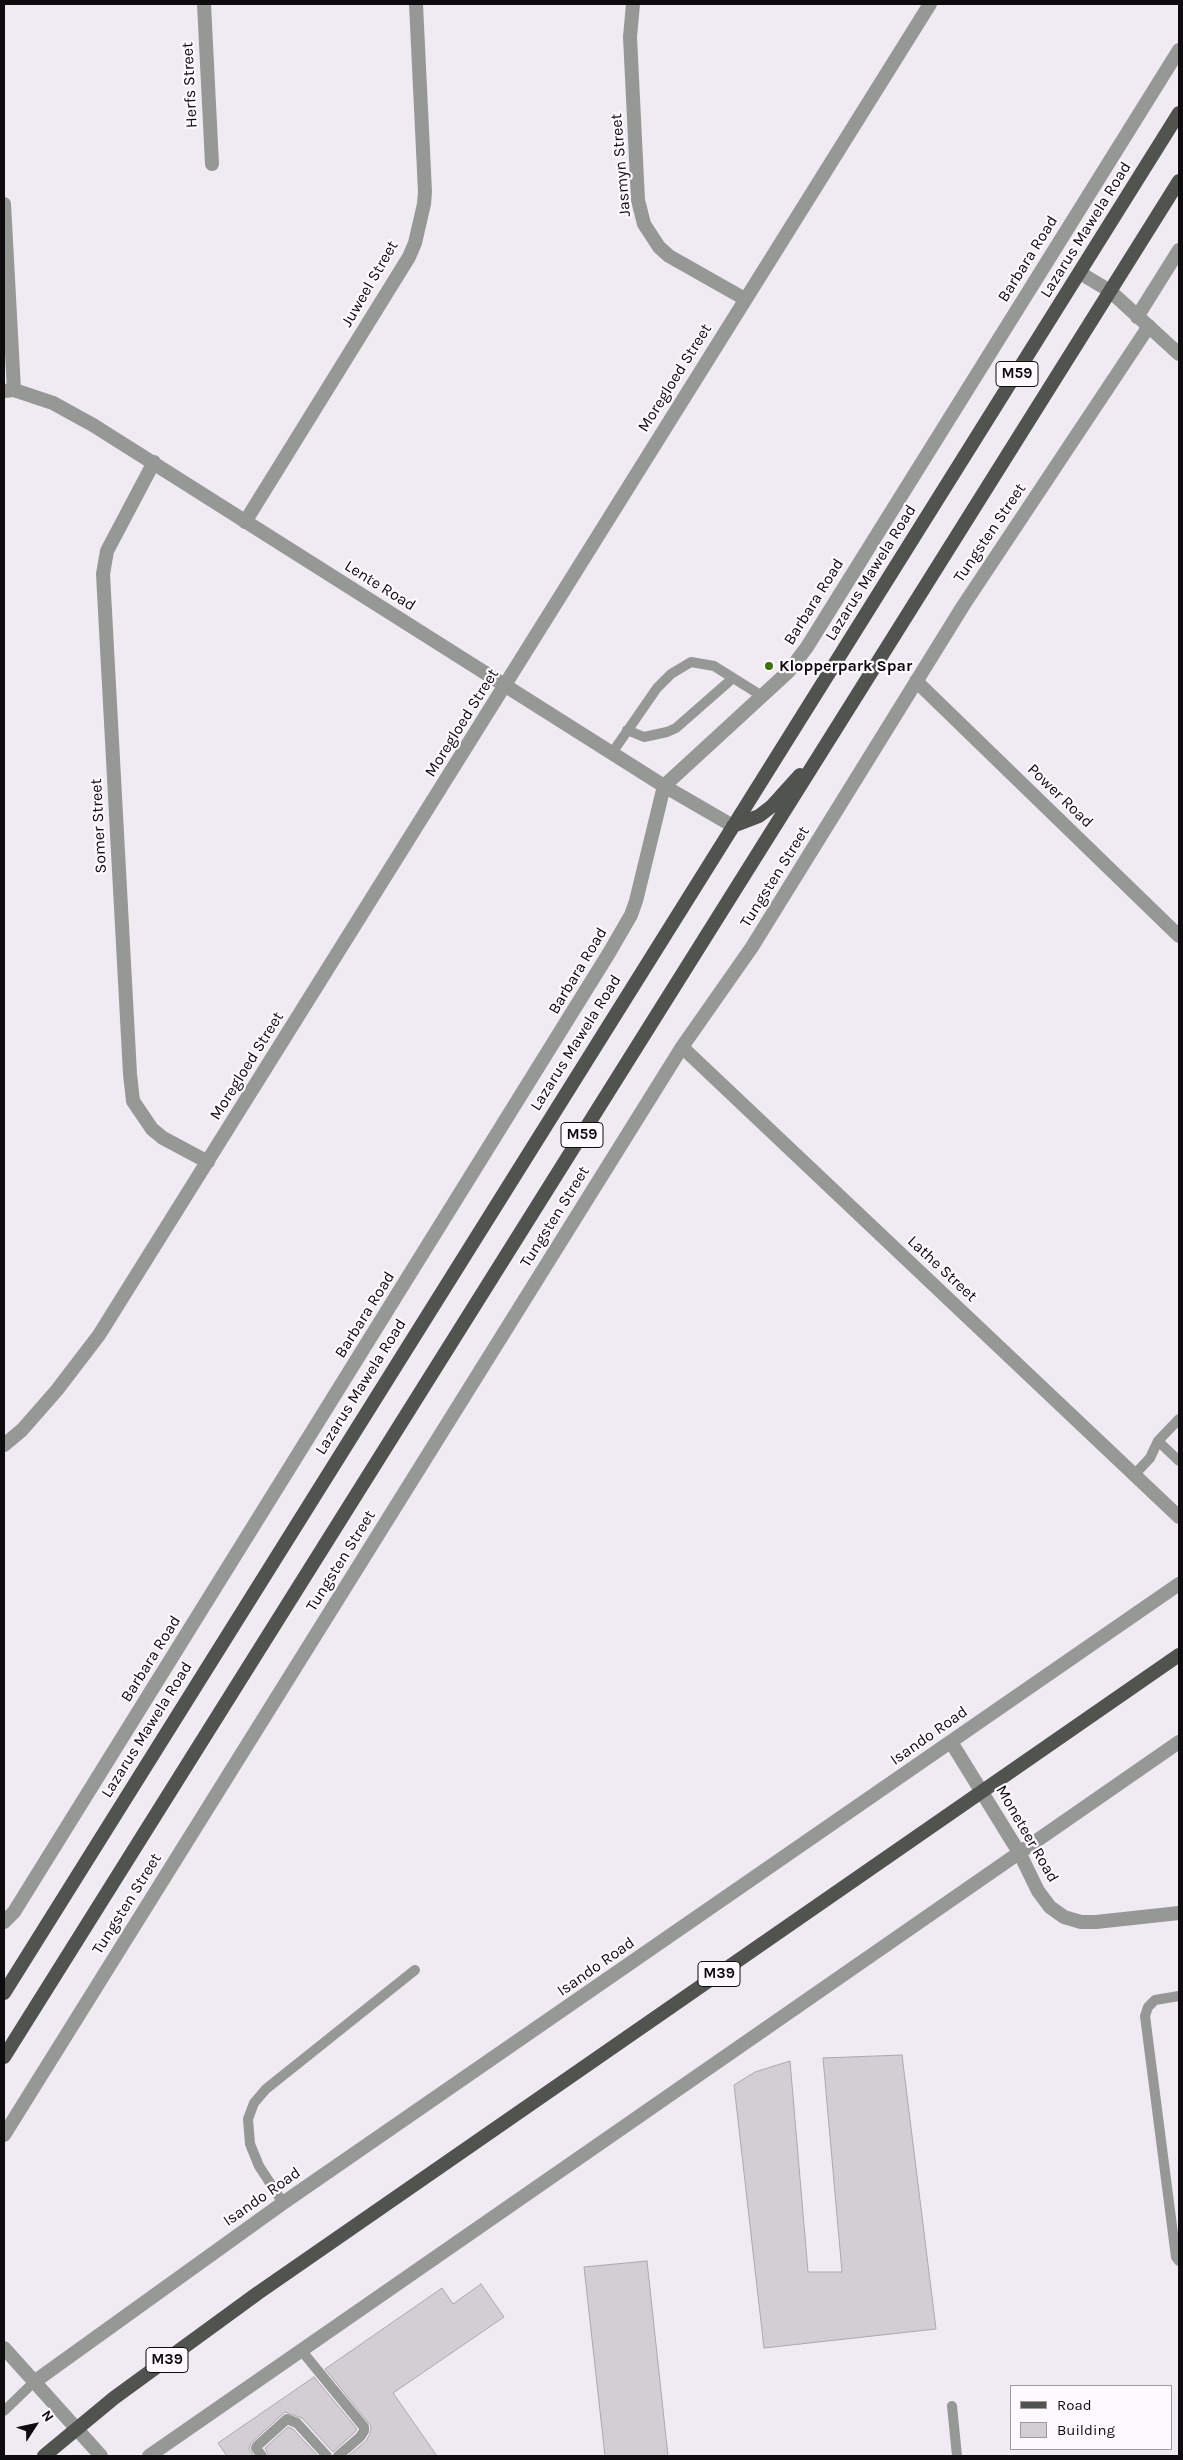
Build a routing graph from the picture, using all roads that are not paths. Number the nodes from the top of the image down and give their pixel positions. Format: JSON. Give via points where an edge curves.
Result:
{"nodes":[{"id":1,"x":204,"y":4,"type":"edge"},
{"id":2,"x":416,"y":4,"type":"edge"},
{"id":3,"x":633,"y":4,"type":"edge"},
{"id":4,"x":930,"y":4,"type":"edge"},
{"id":5,"x":1179,"y":50,"type":"edge"},
{"id":6,"x":1179,"y":113,"type":"edge"},
{"id":7,"x":212,"y":164,"type":"dead end"},
{"id":8,"x":1179,"y":181,"type":"edge"},
{"id":9,"x":4,"y":204,"type":"edge"},
{"id":10,"x":1179,"y":250,"type":"edge"},
{"id":11,"x":1080,"y":272,"type":"junction"},
{"id":12,"x":1110,"y":291,"type":"junction"},
{"id":13,"x":745,"y":299,"type":"junction"},
{"id":14,"x":1137,"y":317,"type":"junction"},
{"id":15,"x":1149,"y":326,"type":"junction"},
{"id":16,"x":1179,"y":354,"type":"edge"},
{"id":17,"x":9,"y":391,"type":"edge"},
{"id":18,"x":154,"y":462,"type":"junction"},
{"id":19,"x":245,"y":522,"type":"junction"},
{"id":20,"x":733,"y":678,"type":"junction"},
{"id":21,"x":916,"y":681,"type":"junction"},
{"id":22,"x":506,"y":686,"type":"junction"},
{"id":23,"x":762,"y":696,"type":"junction"},
{"id":24,"x":627,"y":730,"type":"junction"},
{"id":25,"x":824,"y":748,"type":"junction"},
{"id":26,"x":612,"y":753,"type":"junction"},
{"id":27,"x":664,"y":786,"type":"junction"},
{"id":28,"x":733,"y":826,"type":"junction"},
{"id":29,"x":1179,"y":936,"type":"edge"},
{"id":30,"x":682,"y":1047,"type":"junction"},
{"id":31,"x":208,"y":1162,"type":"junction"},
{"id":32,"x":1179,"y":1419,"type":"edge"},
{"id":33,"x":1158,"y":1441,"type":"junction"},
{"id":34,"x":4,"y":1445,"type":"edge"},
{"id":35,"x":1179,"y":1461,"type":"edge"},
{"id":36,"x":1135,"y":1474,"type":"junction"},
{"id":37,"x":1179,"y":1517,"type":"edge"},
{"id":38,"x":1179,"y":1584,"type":"edge"},
{"id":39,"x":1179,"y":1655,"type":"edge"},
{"id":40,"x":951,"y":1742,"type":"junction"},
{"id":41,"x":1179,"y":1742,"type":"edge"},
{"id":42,"x":983,"y":1791,"type":"junction"},
{"id":43,"x":1020,"y":1854,"type":"junction"},
{"id":44,"x":1179,"y":1913,"type":"edge"},
{"id":45,"x":4,"y":1922,"type":"edge"},
{"id":46,"x":415,"y":1970,"type":"dead end"},
{"id":47,"x":4,"y":1993,"type":"edge"},
{"id":48,"x":1179,"y":1996,"type":"edge"},
{"id":49,"x":4,"y":2057,"type":"edge"},
{"id":50,"x":4,"y":2135,"type":"edge"},
{"id":51,"x":283,"y":2203,"type":"junction"},
{"id":52,"x":1179,"y":2261,"type":"edge"},
{"id":53,"x":4,"y":2348,"type":"edge"},
{"id":54,"x":301,"y":2350,"type":"junction"},
{"id":55,"x":34,"y":2382,"type":"junction"},
{"id":56,"x":952,"y":2406,"type":"dead end"},
{"id":57,"x":4,"y":2411,"type":"edge"},
{"id":58,"x":77,"y":2428,"type":"junction"},
{"id":59,"x":44,"y":2456,"type":"edge"},
{"id":60,"x":101,"y":2456,"type":"edge"},
{"id":61,"x":149,"y":2456,"type":"edge"},
{"id":62,"x":262,"y":2456,"type":"edge"},
{"id":63,"x":327,"y":2456,"type":"edge"},
{"id":64,"x":338,"y":2456,"type":"edge"},
{"id":65,"x":957,"y":2456,"type":"edge"}],
"edges":[{"from":1,"to":7,"type":"street","name":"Herfs Street"},
{"from":2,"to":19,"type":"street","name":"Juweel Street","via":[[424,204],[415,243],[410,257]]},
{"from":3,"to":13,"type":"street","name":"Jasmyn Street","via":[[631,56],[638,200],[644,224],[659,247],[670,256]]},
{"from":4,"to":13,"type":"street","name":"Moregloed Street"},
{"from":5,"to":23,"type":"street","name":"Barbara Road","via":[[810,642],[789,671]]},
{"from":6,"to":11,"type":"main road","name":"Lazarus Mawela Road","number":"M59"},
{"from":8,"to":12,"type":"main road","number":"M59"},
{"from":9,"to":17,"type":"street"},
{"from":10,"to":14,"type":"street"},
{"from":11,"to":12,"type":"street"},
{"from":11,"to":28,"type":"main road","name":"Lazarus Mawela Road","number":"M59"},
{"from":12,"to":14,"type":"street"},
{"from":12,"to":25,"type":"main road","number":"M59"},
{"from":13,"to":22,"type":"street","name":"Moregloed Street"},
{"from":14,"to":15,"type":"street"},
{"from":15,"to":16,"type":"street"},
{"from":15,"to":21,"type":"street","name":"Tungsten Street"},
{"from":17,"to":18,"type":"street","name":"Lente Road","via":[[59,406]]},
{"from":18,"to":19,"type":"street","name":"Lente Road"},
{"from":18,"to":31,"type":"street","name":"Somer Street","via":[[107,551],[104,574],[130,1074],[133,1101],[152,1129]]},
{"from":19,"to":22,"type":"street","name":"Lente Road"},
{"from":20,"to":23,"type":"lane"},
{"from":20,"to":24,"type":"lane","via":[[676,728],[644,737]]},
{"from":20,"to":24,"type":"lane","via":[[714,666],[691,662],[657,688]]},
{"from":21,"to":29,"type":"street","name":"Power Road"},
{"from":21,"to":30,"type":"street","name":"Tungsten Street","via":[[752,947]]},
{"from":22,"to":26,"type":"street","name":"Lente Road"},
{"from":22,"to":31,"type":"street","name":"Moregloed Street"},
{"from":23,"to":27,"type":"street","name":"Barbara Road"},
{"from":24,"to":26,"type":"lane"},
{"from":25,"to":28,"type":"main road","via":[[772,806],[758,816]]},
{"from":25,"to":49,"type":"main road","number":"M59"},
{"from":26,"to":27,"type":"street","name":"Lente Road"},
{"from":27,"to":28,"type":"street","name":"Lente Road"},
{"from":27,"to":45,"type":"street","name":"Barbara Road","via":[[636,901],[609,953],[14,1912]]},
{"from":28,"to":47,"type":"main road","name":"Lazarus Mawela Road","number":"M59"},
{"from":30,"to":36,"type":"street","name":"Lathe Street"},
{"from":30,"to":50,"type":"street","name":"Tungsten Street"},
{"from":31,"to":34,"type":"street","name":"Moregloed Street","via":[[99,1335],[57,1390],[22,1430]]},
{"from":32,"to":33,"type":"lane"},
{"from":33,"to":35,"type":"lane"},
{"from":33,"to":36,"type":"lane","via":[[1150,1458]]},
{"from":36,"to":37,"type":"street","name":"Lathe Street"},
{"from":38,"to":40,"type":"street","name":"Isando Road"},
{"from":39,"to":42,"type":"main road","number":"M39"},
{"from":40,"to":42,"type":"street","name":"Moneteer Road"},
{"from":40,"to":51,"type":"street","name":"Isando Road"},
{"from":41,"to":43,"type":"street"},
{"from":42,"to":43,"type":"street","name":"Moneteer Road"},
{"from":42,"to":58,"type":"main road","number":"M39","via":[[266,2288]]},
{"from":43,"to":44,"type":"street","name":"Moneteer Road","via":[[1038,1891],[1050,1907],[1064,1917],[1096,1922]]},
{"from":43,"to":54,"type":"street"},
{"from":46,"to":51,"type":"lane","via":[[266,2089],[254,2103],[248,2119],[250,2144],[259,2166]]},
{"from":48,"to":52,"type":"lane","via":[[1155,2000],[1145,2016]]},
{"from":51,"to":55,"type":"street","name":"Isando Road"},
{"from":53,"to":55,"type":"street"},
{"from":54,"to":61,"type":"street"},
{"from":54,"to":64,"type":"lane","via":[[364,2427],[360,2437]]},
{"from":55,"to":57,"type":"lane"},
{"from":55,"to":58,"type":"street"},
{"from":56,"to":65,"type":"lane"},
{"from":58,"to":59,"type":"main road","number":"M39"},
{"from":58,"to":60,"type":"street"},
{"from":62,"to":63,"type":"lane","via":[[257,2446],[287,2419],[297,2423]]}]}
